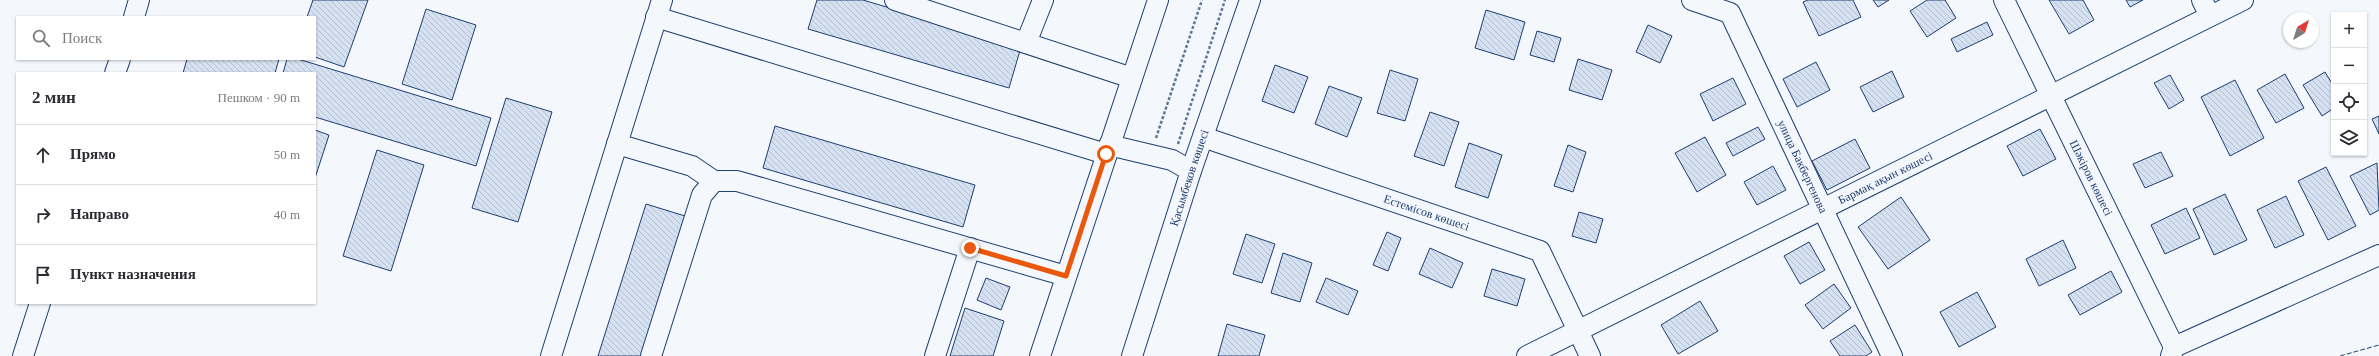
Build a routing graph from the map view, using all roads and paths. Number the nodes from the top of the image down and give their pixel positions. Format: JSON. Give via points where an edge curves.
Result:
{"nodes":[{"id":1,"x":139,"y":0,"type":"edge"},
{"id":2,"x":895,"y":0,"type":"edge"},
{"id":3,"x":1043,"y":0,"type":"edge"},
{"id":4,"x":1158,"y":0,"type":"edge"},
{"id":5,"x":1202,"y":0,"type":"edge"},
{"id":6,"x":1225,"y":0,"type":"edge"},
{"id":7,"x":1250,"y":0,"type":"edge"},
{"id":8,"x":1692,"y":0,"type":"edge"},
{"id":9,"x":2004,"y":0,"type":"edge"},
{"id":10,"x":2243,"y":0,"type":"edge"},
{"id":11,"x":2206,"y":8,"type":"edge"},
{"id":12,"x":659,"y":9,"type":"edge"},
{"id":13,"x":134,"y":16,"type":"edge"},
{"id":14,"x":1026,"y":43,"type":"junction"},
{"id":15,"x":120,"y":60,"type":"edge"},
{"id":16,"x":115,"y":72,"type":"edge"},
{"id":17,"x":1132,"y":78,"type":"junction"},
{"id":18,"x":2050,"y":95,"type":"junction"},
{"id":19,"x":1203,"y":137,"type":"junction"},
{"id":20,"x":617,"y":144,"type":"junction"},
{"id":21,"x":1108,"y":150,"type":"junction"},
{"id":22,"x":1151,"y":155,"type":"junction"},
{"id":23,"x":1172,"y":160,"type":"junction"},
{"id":24,"x":1191,"y":171,"type":"junction"},
{"id":25,"x":714,"y":181,"type":"junction"},
{"id":26,"x":1822,"y":208,"type":"junction"},
{"id":27,"x":970,"y":248,"type":"junction"},
{"id":28,"x":2379,"y":255,"type":"edge"},
{"id":29,"x":1066,"y":276,"type":"junction"},
{"id":30,"x":40,"y":304,"type":"edge"},
{"id":31,"x":1579,"y":329,"type":"junction"},
{"id":32,"x":2173,"y":351,"type":"edge"},
{"id":33,"x":22,"y":356,"type":"edge"},
{"id":34,"x":551,"y":356,"type":"edge"},
{"id":35,"x":651,"y":356,"type":"edge"},
{"id":36,"x":934,"y":356,"type":"edge"},
{"id":37,"x":1040,"y":356,"type":"edge"},
{"id":38,"x":1132,"y":356,"type":"edge"},
{"id":39,"x":1527,"y":356,"type":"edge"},
{"id":40,"x":1590,"y":356,"type":"edge"},
{"id":41,"x":1892,"y":356,"type":"edge"}],
"edges":[{"from":1,"to":13,"type":"street"},
{"from":2,"to":14,"type":"street"},
{"from":3,"to":14,"type":"street"},
{"from":4,"to":17,"type":"street"},
{"from":5,"to":22,"type":"path"},
{"from":6,"to":23,"type":"path"},
{"from":7,"to":19,"type":"street","name":"Қасымбеков көшесі"},
{"from":8,"to":26,"type":"street","name":"улица Бакбергенова","via":[[1730,13]]},
{"from":9,"to":18,"type":"street","name":"Шәкіров көшесі"},
{"from":10,"to":11,"type":"street","name":"Бармақ ақын көшесі"},
{"from":11,"to":18,"type":"street","name":"Бармақ ақын көшесі"},
{"from":12,"to":20,"type":"street"},
{"from":12,"to":21,"type":"street"},
{"from":14,"to":17,"type":"street"},
{"from":15,"to":16,"type":"street"},
{"from":17,"to":21,"type":"street"},
{"from":18,"to":26,"type":"street","name":"Бармақ ақын көшесі"},
{"from":18,"to":32,"type":"street","name":"Шәкіров көшесі"},
{"from":19,"to":24,"type":"street","name":"Қасымбеков көшесі"},
{"from":19,"to":31,"type":"street","name":"Естемісов көшесі","via":[[1540,251]]},
{"from":20,"to":25,"type":"street","via":[[692,166]]},
{"from":20,"to":34,"type":"street"},
{"from":21,"to":22,"type":"street"},
{"from":21,"to":29,"type":"street"},
{"from":22,"to":23,"type":"street"},
{"from":23,"to":24,"type":"street"},
{"from":24,"to":38,"type":"street","name":"Қасымбеков көшесі"},
{"from":25,"to":27,"type":"street","via":[[737,181]]},
{"from":25,"to":35,"type":"street","via":[[702,195]]},
{"from":26,"to":31,"type":"street","name":"Бармақ ақын көшесі"},
{"from":26,"to":41,"type":"street","name":"улица Бакбергенова"},
{"from":27,"to":29,"type":"street"},
{"from":27,"to":36,"type":"street"},
{"from":28,"to":32,"type":"street"},
{"from":29,"to":37,"type":"street"},
{"from":30,"to":33,"type":"street"},
{"from":31,"to":39,"type":"street","name":"Бармақ ақын көшесі"},
{"from":31,"to":40,"type":"street","name":"Естемісов көшесі"}]}
